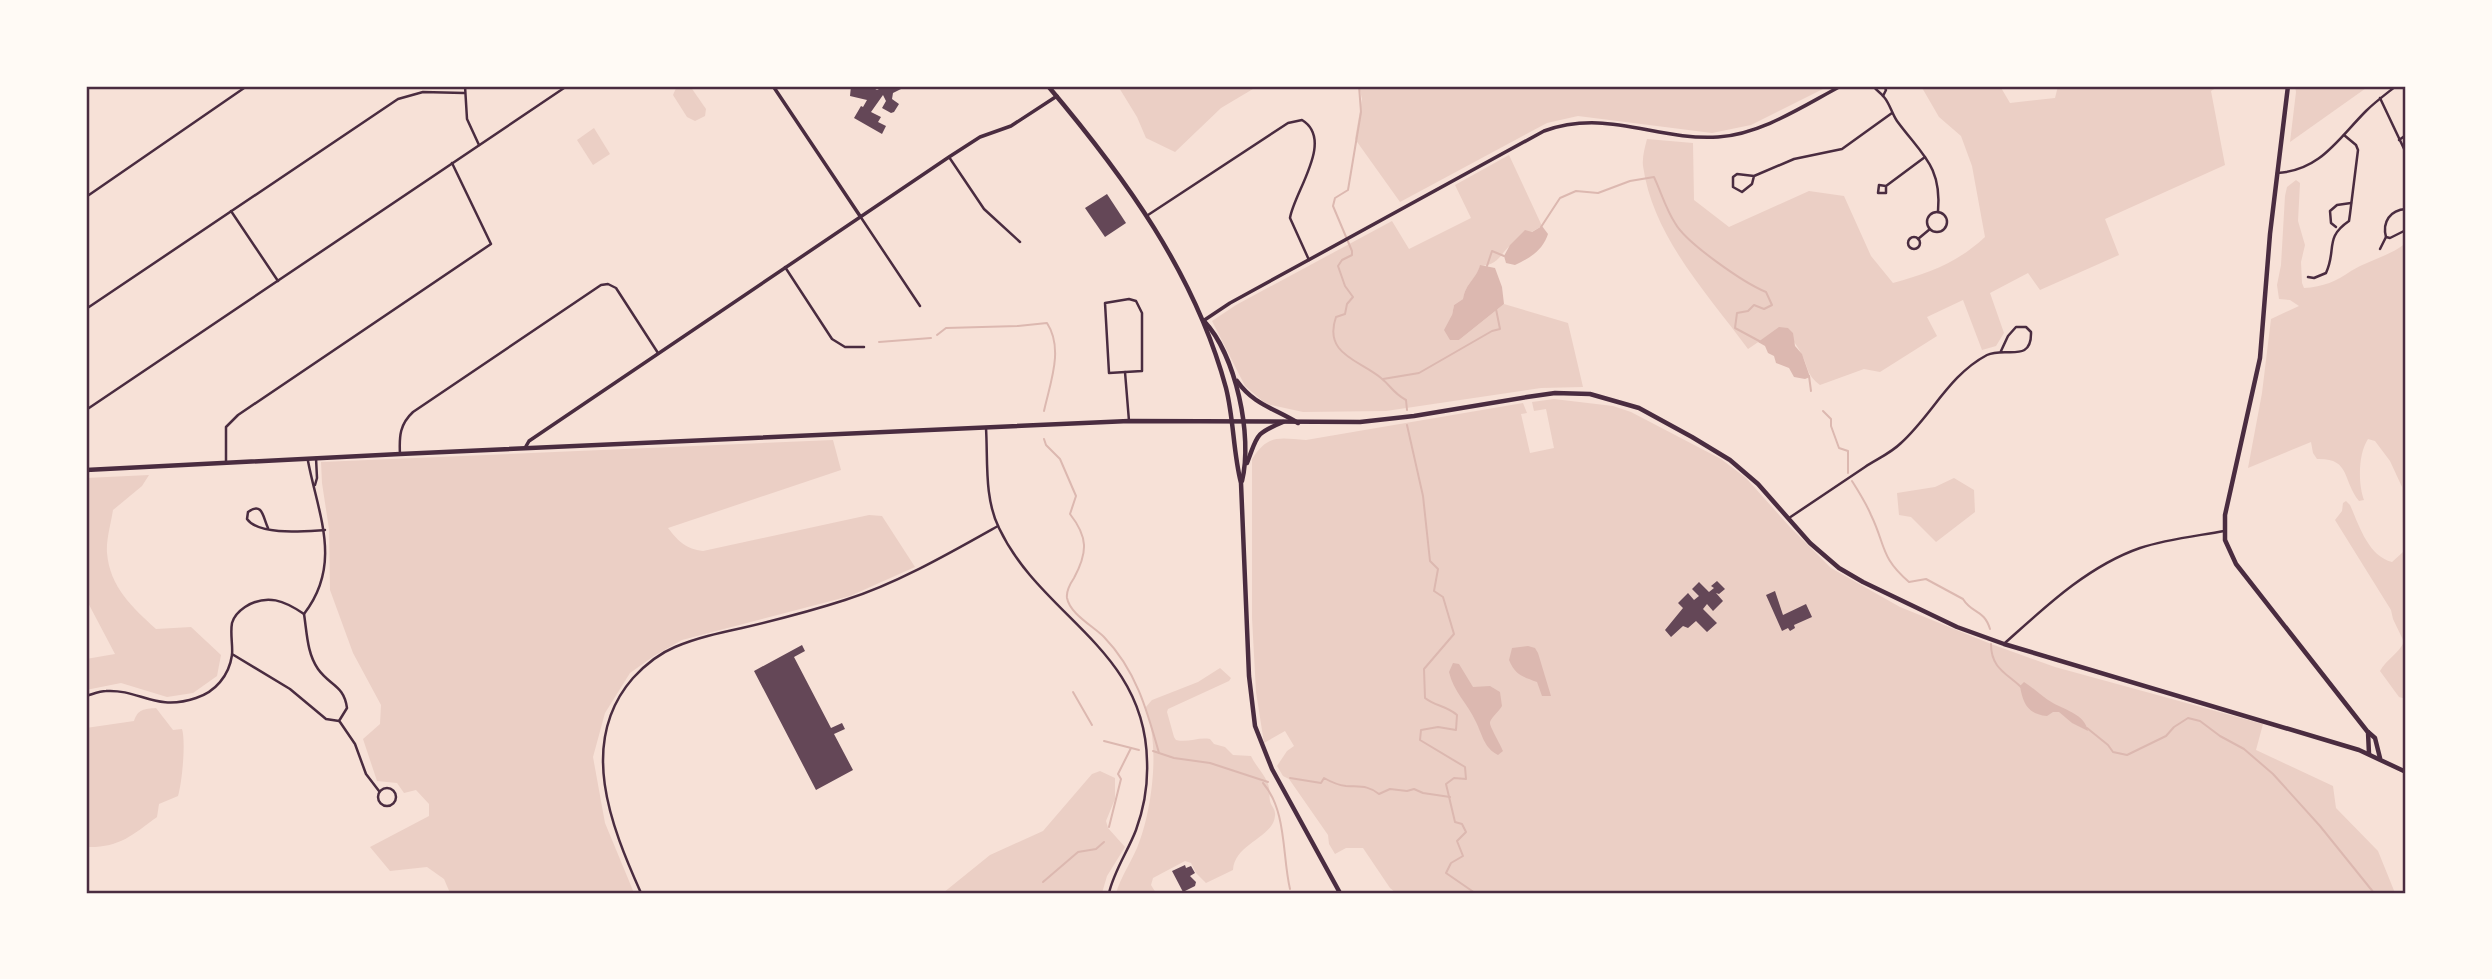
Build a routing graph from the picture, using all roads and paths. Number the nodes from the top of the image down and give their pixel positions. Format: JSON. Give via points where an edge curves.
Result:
{"nodes":[{"id":1,"x":247,"y":86,"type":"edge"},
{"id":2,"x":465,"y":86,"type":"edge"},
{"id":3,"x":567,"y":86,"type":"edge"},
{"id":4,"x":773,"y":86,"type":"edge"},
{"id":5,"x":1048,"y":86,"type":"edge"},
{"id":6,"x":1841,"y":86,"type":"edge"},
{"id":7,"x":1874,"y":86,"type":"edge"},
{"id":8,"x":1884,"y":86,"type":"edge"},
{"id":9,"x":2288,"y":86,"type":"edge"},
{"id":10,"x":2396,"y":86,"type":"edge"},
{"id":11,"x":464,"y":93,"type":"junction"},
{"id":12,"x":1057,"y":96,"type":"junction"},
{"id":13,"x":1883,"y":96,"type":"junction"},
{"id":14,"x":2380,"y":98,"type":"junction"},
{"id":15,"x":1892,"y":113,"type":"junction"},
{"id":16,"x":2344,"y":135,"type":"junction"},
{"id":17,"x":2406,"y":135,"type":"edge"},
{"id":18,"x":2399,"y":140,"type":"junction"},
{"id":19,"x":479,"y":145,"type":"junction"},
{"id":20,"x":2406,"y":153,"type":"edge"},
{"id":21,"x":949,"y":157,"type":"junction"},
{"id":22,"x":1925,"y":157,"type":"junction"},
{"id":23,"x":452,"y":163,"type":"junction"},
{"id":24,"x":2277,"y":173,"type":"junction"},
{"id":25,"x":1754,"y":176,"type":"junction"},
{"id":26,"x":1886,"y":186,"type":"dead end"},
{"id":27,"x":86,"y":197,"type":"edge"},
{"id":28,"x":2351,"y":203,"type":"junction"},
{"id":29,"x":2406,"y":209,"type":"edge"},
{"id":30,"x":231,"y":211,"type":"junction"},
{"id":31,"x":1938,"y":212,"type":"junction"},
{"id":32,"x":1148,"y":215,"type":"junction"},
{"id":33,"x":860,"y":216,"type":"junction"},
{"id":34,"x":2337,"y":228,"type":"junction"},
{"id":35,"x":1930,"y":229,"type":"junction"},
{"id":36,"x":2406,"y":230,"type":"edge"},
{"id":37,"x":2386,"y":237,"type":"junction"},
{"id":38,"x":1918,"y":239,"type":"dead end"},
{"id":39,"x":1020,"y":242,"type":"dead end"},
{"id":40,"x":2380,"y":249,"type":"dead end"},
{"id":41,"x":1309,"y":260,"type":"junction"},
{"id":42,"x":785,"y":267,"type":"junction"},
{"id":43,"x":2308,"y":277,"type":"dead end"},
{"id":44,"x":279,"y":281,"type":"junction"},
{"id":45,"x":920,"y":306,"type":"dead end"},
{"id":46,"x":86,"y":309,"type":"edge"},
{"id":47,"x":1203,"y":321,"type":"junction"},
{"id":48,"x":864,"y":347,"type":"dead end"},
{"id":49,"x":2001,"y":351,"type":"junction"},
{"id":50,"x":659,"y":353,"type":"junction"},
{"id":51,"x":1125,"y":372,"type":"junction"},
{"id":52,"x":1234,"y":378,"type":"junction"},
{"id":53,"x":86,"y":410,"type":"edge"},
{"id":54,"x":1129,"y":421,"type":"junction"},
{"id":55,"x":1233,"y":421,"type":"junction"},
{"id":56,"x":1243,"y":421,"type":"junction"},
{"id":57,"x":1283,"y":422,"type":"junction"},
{"id":58,"x":1298,"y":423,"type":"junction"},
{"id":59,"x":986,"y":428,"type":"junction"},
{"id":60,"x":525,"y":449,"type":"junction"},
{"id":61,"x":400,"y":454,"type":"junction"},
{"id":62,"x":308,"y":458,"type":"junction"},
{"id":63,"x":316,"y":458,"type":"junction"},
{"id":64,"x":226,"y":463,"type":"junction"},
{"id":65,"x":1245,"y":467,"type":"junction"},
{"id":66,"x":86,"y":470,"type":"edge"},
{"id":67,"x":1241,"y":483,"type":"junction"},
{"id":68,"x":315,"y":485,"type":"junction"},
{"id":69,"x":1789,"y":518,"type":"junction"},
{"id":70,"x":998,"y":526,"type":"junction"},
{"id":71,"x":268,"y":528,"type":"junction"},
{"id":72,"x":325,"y":530,"type":"junction"},
{"id":73,"x":2224,"y":531,"type":"junction"},
{"id":74,"x":304,"y":614,"type":"junction"},
{"id":75,"x":2004,"y":644,"type":"junction"},
{"id":76,"x":232,"y":654,"type":"junction"},
{"id":77,"x":86,"y":696,"type":"edge"},
{"id":78,"x":340,"y":721,"type":"junction"},
{"id":79,"x":2367,"y":731,"type":"junction"},
{"id":80,"x":2369,"y":754,"type":"junction"},
{"id":81,"x":2380,"y":758,"type":"junction"},
{"id":82,"x":2406,"y":772,"type":"edge"},
{"id":83,"x":379,"y":791,"type":"junction"},
{"id":84,"x":641,"y":893,"type":"edge"},
{"id":85,"x":1109,"y":893,"type":"edge"},
{"id":86,"x":1340,"y":893,"type":"edge"}],
"edges":[{"from":1,"to":27,"type":"street"},
{"from":2,"to":11,"type":"street"},
{"from":3,"to":19,"type":"street"},
{"from":4,"to":33,"type":"street"},
{"from":5,"to":12,"type":"main road"},
{"from":6,"to":41,"type":"street","via":[[1733,135],[1695,136],[1599,122],[1559,126],[1527,139]]},
{"from":7,"to":13,"type":"street"},
{"from":8,"to":13,"type":"street"},
{"from":9,"to":24,"type":"main road"},
{"from":10,"to":14,"type":"street"},
{"from":11,"to":19,"type":"street","via":[[467,119]]},
{"from":11,"to":30,"type":"street","via":[[423,92],[398,99]]},
{"from":12,"to":21,"type":"street","via":[[1011,127],[980,137]]},
{"from":12,"to":32,"type":"main road"},
{"from":13,"to":15,"type":"street"},
{"from":14,"to":16,"type":"street"},
{"from":14,"to":18,"type":"street"},
{"from":15,"to":22,"type":"street"},
{"from":15,"to":25,"type":"street","via":[[1842,149],[1794,159]]},
{"from":16,"to":24,"type":"street","via":[[2306,167]]},
{"from":16,"to":28,"type":"street","via":[[2358,150]]},
{"from":17,"to":18,"type":"street"},
{"from":18,"to":20,"type":"street"},
{"from":19,"to":23,"type":"street"},
{"from":21,"to":33,"type":"street"},
{"from":21,"to":39,"type":"street","via":[[984,209]]},
{"from":22,"to":26,"type":"street"},
{"from":22,"to":31,"type":"street","via":[[1938,181]]},
{"from":23,"to":44,"type":"street"},
{"from":23,"to":64,"type":"street","via":[[491,244],[238,415],[226,427]]},
{"from":24,"to":73,"type":"main road","via":[[2260,358]]},
{"from":25,"to":25,"type":"street","via":[[1737,174],[1733,187],[1747,190]]},
{"from":28,"to":34,"type":"street","via":[[2349,221]]},
{"from":28,"to":34,"type":"street","via":[[2330,211],[2331,223]]},
{"from":29,"to":37,"type":"street","via":[[2386,219]]},
{"from":30,"to":44,"type":"street"},
{"from":30,"to":46,"type":"street"},
{"from":31,"to":35,"type":"street","via":[[1928,218]]},
{"from":31,"to":35,"type":"street","via":[[1947,219],[1947,226],[1941,231]]},
{"from":32,"to":41,"type":"street","via":[[1288,123],[1302,120],[1311,129],[1315,147],[1290,218]]},
{"from":32,"to":47,"type":"main road"},
{"from":33,"to":42,"type":"street"},
{"from":33,"to":45,"type":"street"},
{"from":34,"to":43,"type":"street","via":[[2326,273]]},
{"from":35,"to":38,"type":"street"},
{"from":36,"to":37,"type":"street"},
{"from":37,"to":40,"type":"street"},
{"from":41,"to":47,"type":"street"},
{"from":42,"to":48,"type":"street","via":[[832,339],[845,347]]},
{"from":42,"to":50,"type":"street"},
{"from":44,"to":53,"type":"street"},
{"from":47,"to":52,"type":"main road","via":[[1212,330]]},
{"from":47,"to":55,"type":"main road"},
{"from":49,"to":49,"type":"street","via":[[2016,354],[2027,349],[2031,332],[2016,327]]},
{"from":49,"to":69,"type":"street","via":[[1969,365],[1955,377],[1899,445]]},
{"from":50,"to":60,"type":"street","via":[[529,441]]},
{"from":50,"to":61,"type":"street","via":[[617,288],[608,284],[598,287],[414,412],[403,422]]},
{"from":51,"to":51,"type":"street","via":[[1142,371],[1142,313],[1129,299],[1105,303],[1109,373]]},
{"from":51,"to":54,"type":"street"},
{"from":52,"to":56,"type":"main road"},
{"from":52,"to":58,"type":"main road","via":[[1257,403]]},
{"from":54,"to":55,"type":"main road"},
{"from":54,"to":59,"type":"main road"},
{"from":55,"to":56,"type":"main road"},
{"from":55,"to":67,"type":"main road"},
{"from":56,"to":57,"type":"main road"},
{"from":56,"to":65,"type":"main road"},
{"from":57,"to":58,"type":"main road"},
{"from":57,"to":65,"type":"main road","via":[[1258,435]]},
{"from":58,"to":69,"type":"main road","via":[[1384,421],[1555,393],[1599,396],[1639,408],[1730,460]]},
{"from":59,"to":60,"type":"main road"},
{"from":59,"to":70,"type":"street","via":[[988,487]]},
{"from":60,"to":61,"type":"main road"},
{"from":61,"to":63,"type":"main road"},
{"from":62,"to":63,"type":"main road"},
{"from":62,"to":64,"type":"main road"},
{"from":62,"to":68,"type":"street"},
{"from":63,"to":68,"type":"street"},
{"from":64,"to":66,"type":"main road"},
{"from":65,"to":67,"type":"main road"},
{"from":67,"to":86,"type":"main road","via":[[1255,726],[1268,761]]},
{"from":68,"to":72,"type":"street"},
{"from":69,"to":75,"type":"main road","via":[[1824,556],[1856,578],[1957,627]]},
{"from":70,"to":84,"type":"street","via":[[857,596],[674,647],[642,668],[612,709],[601,761],[625,858]]},
{"from":70,"to":85,"type":"street","via":[[1020,565],[1103,650],[1140,713],[1146,786],[1136,830]]},
{"from":71,"to":71,"type":"street","via":[[250,523],[248,512],[260,508]]},
{"from":71,"to":72,"type":"street"},
{"from":72,"to":74,"type":"street","via":[[321,584]]},
{"from":73,"to":75,"type":"street","via":[[2122,555],[2077,583]]},
{"from":73,"to":79,"type":"main road","via":[[2236,565]]},
{"from":74,"to":76,"type":"street","via":[[275,599],[252,603],[233,620]]},
{"from":74,"to":78,"type":"street","via":[[312,657],[346,698]]},
{"from":75,"to":80,"type":"main road"},
{"from":76,"to":77,"type":"street","via":[[217,687],[198,698],[171,704],[116,691]]},
{"from":76,"to":78,"type":"street","via":[[290,689],[326,719]]},
{"from":78,"to":83,"type":"street"},
{"from":79,"to":80,"type":"main road"},
{"from":79,"to":81,"type":"main road","via":[[2375,738]]},
{"from":80,"to":81,"type":"main road"},
{"from":81,"to":82,"type":"main road"},
{"from":83,"to":83,"type":"street","via":[[379,803],[393,804],[393,790],[385,787]]}]}
